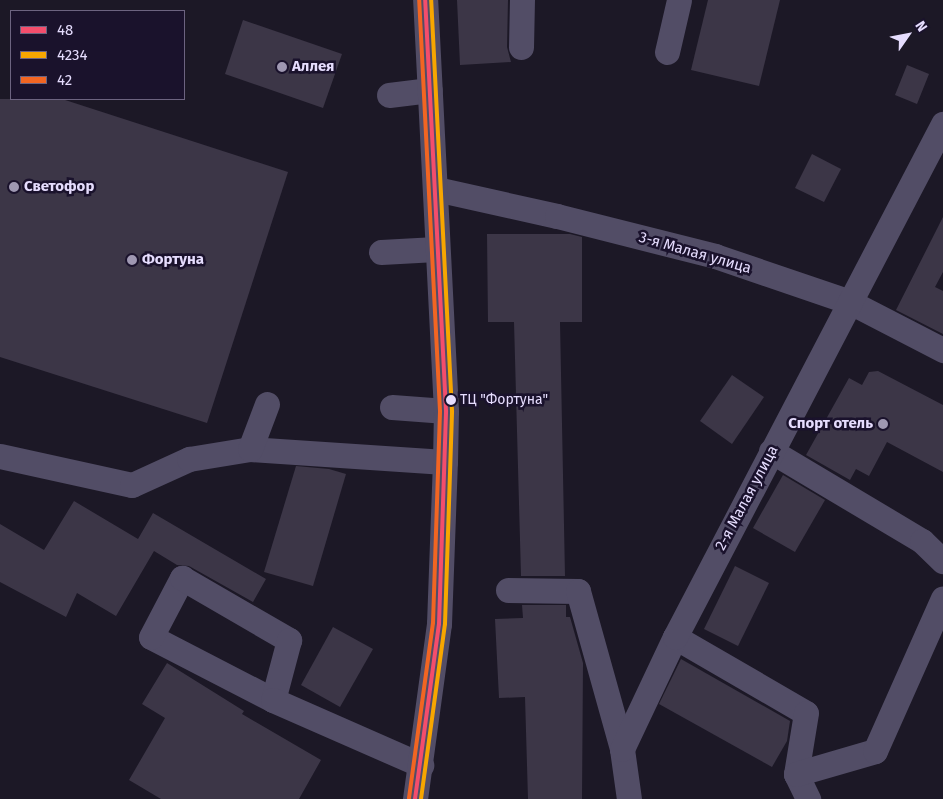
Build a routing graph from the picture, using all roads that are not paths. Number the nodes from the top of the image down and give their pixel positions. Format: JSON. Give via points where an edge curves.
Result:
{"nodes":[{"id":1,"x":425,"y":0,"type":"edge"},
{"id":2,"x":522,"y":0,"type":"edge"},
{"id":3,"x":680,"y":0,"type":"edge"},
{"id":4,"x":521,"y":47,"type":"dead end"},
{"id":5,"x":667,"y":52,"type":"dead end"},
{"id":6,"x":430,"y":90,"type":"junction"},
{"id":7,"x":389,"y":95,"type":"dead end"},
{"id":8,"x":943,"y":124,"type":"edge"},
{"id":9,"x":436,"y":189,"type":"junction"},
{"id":10,"x":436,"y":249,"type":"junction"},
{"id":11,"x":381,"y":252,"type":"dead end"},
{"id":12,"x":850,"y":302,"type":"junction"},
{"id":13,"x":943,"y":350,"type":"edge"},
{"id":14,"x":267,"y":404,"type":"dead end"},
{"id":15,"x":392,"y":407,"type":"dead end"},
{"id":16,"x":446,"y":411,"type":"junction"},
{"id":17,"x":250,"y":450,"type":"junction"},
{"id":18,"x":771,"y":451,"type":"junction"},
{"id":19,"x":0,"y":456,"type":"edge"},
{"id":20,"x":445,"y":462,"type":"junction"},
{"id":21,"x":943,"y":561,"type":"edge"},
{"id":22,"x":508,"y":590,"type":"dead end"},
{"id":23,"x":943,"y":598,"type":"edge"},
{"id":24,"x":675,"y":637,"type":"junction"},
{"id":25,"x":273,"y":700,"type":"junction"},
{"id":26,"x":622,"y":749,"type":"junction"},
{"id":27,"x":421,"y":765,"type":"junction"},
{"id":28,"x":796,"y":774,"type":"junction"},
{"id":29,"x":415,"y":799,"type":"edge"},
{"id":30,"x":629,"y":799,"type":"edge"},
{"id":31,"x":808,"y":799,"type":"edge"}],
"edges":[{"from":1,"to":6,"type":"street"},
{"from":2,"to":4,"type":"street"},
{"from":3,"to":5,"type":"street"},
{"from":6,"to":7,"type":"street"},
{"from":6,"to":9,"type":"street"},
{"from":8,"to":12,"type":"street","name":"2-я Малая улица"},
{"from":9,"to":10,"type":"street"},
{"from":9,"to":12,"type":"street","name":"3-я Малая улица","via":[[716,256]]},
{"from":10,"to":11,"type":"street"},
{"from":10,"to":16,"type":"street"},
{"from":12,"to":13,"type":"street","name":"3-я Малая улица"},
{"from":12,"to":18,"type":"street","name":"2-я Малая улица"},
{"from":14,"to":17,"type":"street"},
{"from":15,"to":16,"type":"street"},
{"from":16,"to":20,"type":"street"},
{"from":17,"to":19,"type":"street","via":[[189,459],[132,485]]},
{"from":17,"to":20,"type":"street"},
{"from":18,"to":21,"type":"street","via":[[922,540]]},
{"from":18,"to":24,"type":"street","name":"2-я Малая улица"},
{"from":20,"to":27,"type":"street","via":[[439,624]]},
{"from":22,"to":26,"type":"street","via":[[578,591]]},
{"from":23,"to":28,"type":"street","via":[[875,751]]},
{"from":24,"to":26,"type":"street","name":"2-я Малая улица"},
{"from":24,"to":28,"type":"street","via":[[806,713]]},
{"from":25,"to":25,"type":"street","via":[[290,640],[182,578],[151,637]]},
{"from":25,"to":27,"type":"street"},
{"from":26,"to":30,"type":"street"},
{"from":27,"to":29,"type":"street"},
{"from":28,"to":31,"type":"street"}]}
